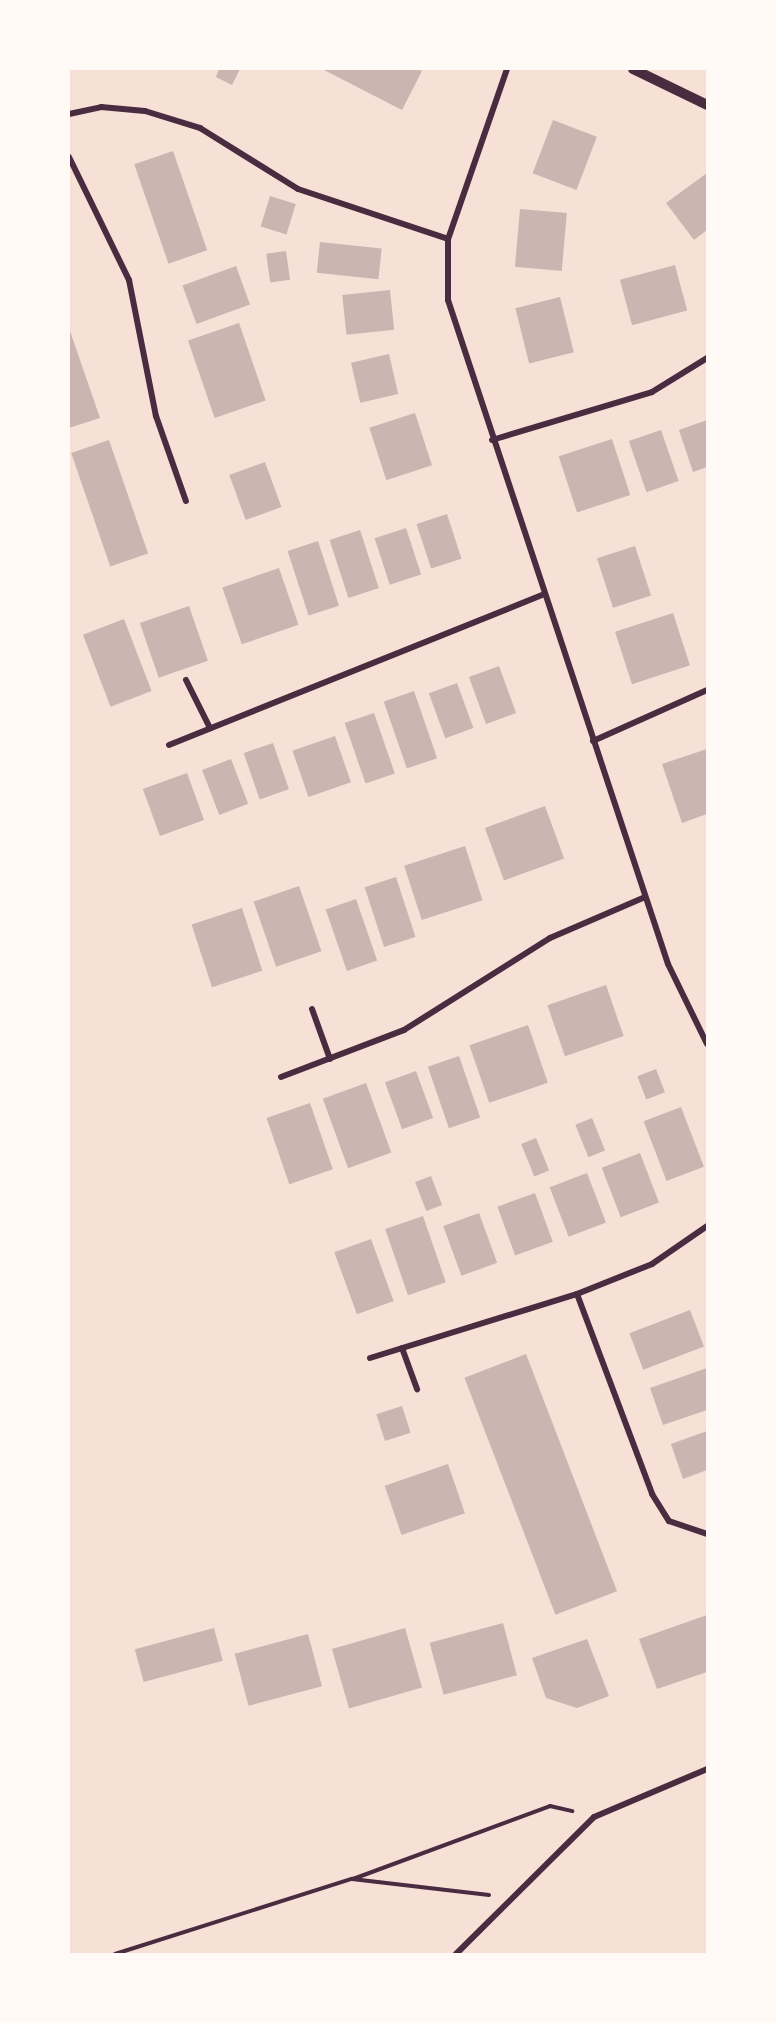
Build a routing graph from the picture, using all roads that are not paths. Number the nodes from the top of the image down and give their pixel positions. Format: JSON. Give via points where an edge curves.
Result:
{"nodes":[{"id":1,"x":507,"y":69,"type":"edge"},
{"id":2,"x":633,"y":69,"type":"edge"},
{"id":3,"x":707,"y":105,"type":"edge"},
{"id":4,"x":69,"y":114,"type":"edge"},
{"id":5,"x":69,"y":157,"type":"edge"},
{"id":6,"x":448,"y":239,"type":"junction"},
{"id":7,"x":707,"y":358,"type":"edge"},
{"id":8,"x":492,"y":440,"type":"junction"},
{"id":9,"x":186,"y":501,"type":"dead end"},
{"id":10,"x":544,"y":594,"type":"junction"},
{"id":11,"x":186,"y":680,"type":"dead end"},
{"id":12,"x":707,"y":690,"type":"edge"},
{"id":13,"x":210,"y":728,"type":"junction"},
{"id":14,"x":593,"y":741,"type":"junction"},
{"id":15,"x":169,"y":745,"type":"dead end"},
{"id":16,"x":645,"y":897,"type":"junction"},
{"id":17,"x":312,"y":1009,"type":"dead end"},
{"id":18,"x":707,"y":1044,"type":"edge"},
{"id":19,"x":330,"y":1059,"type":"junction"},
{"id":20,"x":281,"y":1077,"type":"dead end"},
{"id":21,"x":707,"y":1226,"type":"edge"},
{"id":22,"x":577,"y":1294,"type":"junction"},
{"id":23,"x":402,"y":1348,"type":"junction"},
{"id":24,"x":370,"y":1359,"type":"dead end"},
{"id":25,"x":417,"y":1389,"type":"dead end"},
{"id":26,"x":707,"y":1534,"type":"edge"},
{"id":27,"x":707,"y":1769,"type":"edge"},
{"id":28,"x":456,"y":1954,"type":"edge"}],
"edges":[{"from":1,"to":6,"type":"street"},
{"from":2,"to":3,"type":"street"},
{"from":4,"to":6,"type":"street","via":[[101,107],[145,111],[200,128],[298,189]]},
{"from":5,"to":9,"type":"street","via":[[129,280],[156,416]]},
{"from":6,"to":8,"type":"street","via":[[448,300]]},
{"from":7,"to":8,"type":"street","via":[[652,392]]},
{"from":8,"to":10,"type":"street"},
{"from":10,"to":13,"type":"street"},
{"from":10,"to":14,"type":"street"},
{"from":11,"to":13,"type":"street"},
{"from":12,"to":14,"type":"street"},
{"from":13,"to":15,"type":"street"},
{"from":14,"to":16,"type":"street"},
{"from":16,"to":18,"type":"street","via":[[672,975]]},
{"from":16,"to":19,"type":"street","via":[[550,938],[404,1030]]},
{"from":17,"to":19,"type":"street"},
{"from":19,"to":20,"type":"street"},
{"from":21,"to":22,"type":"street","via":[[652,1264]]},
{"from":22,"to":23,"type":"street"},
{"from":22,"to":26,"type":"street","via":[[652,1494],[669,1521]]},
{"from":23,"to":24,"type":"street"},
{"from":23,"to":25,"type":"street"},
{"from":27,"to":28,"type":"street","via":[[594,1817]]}]}
